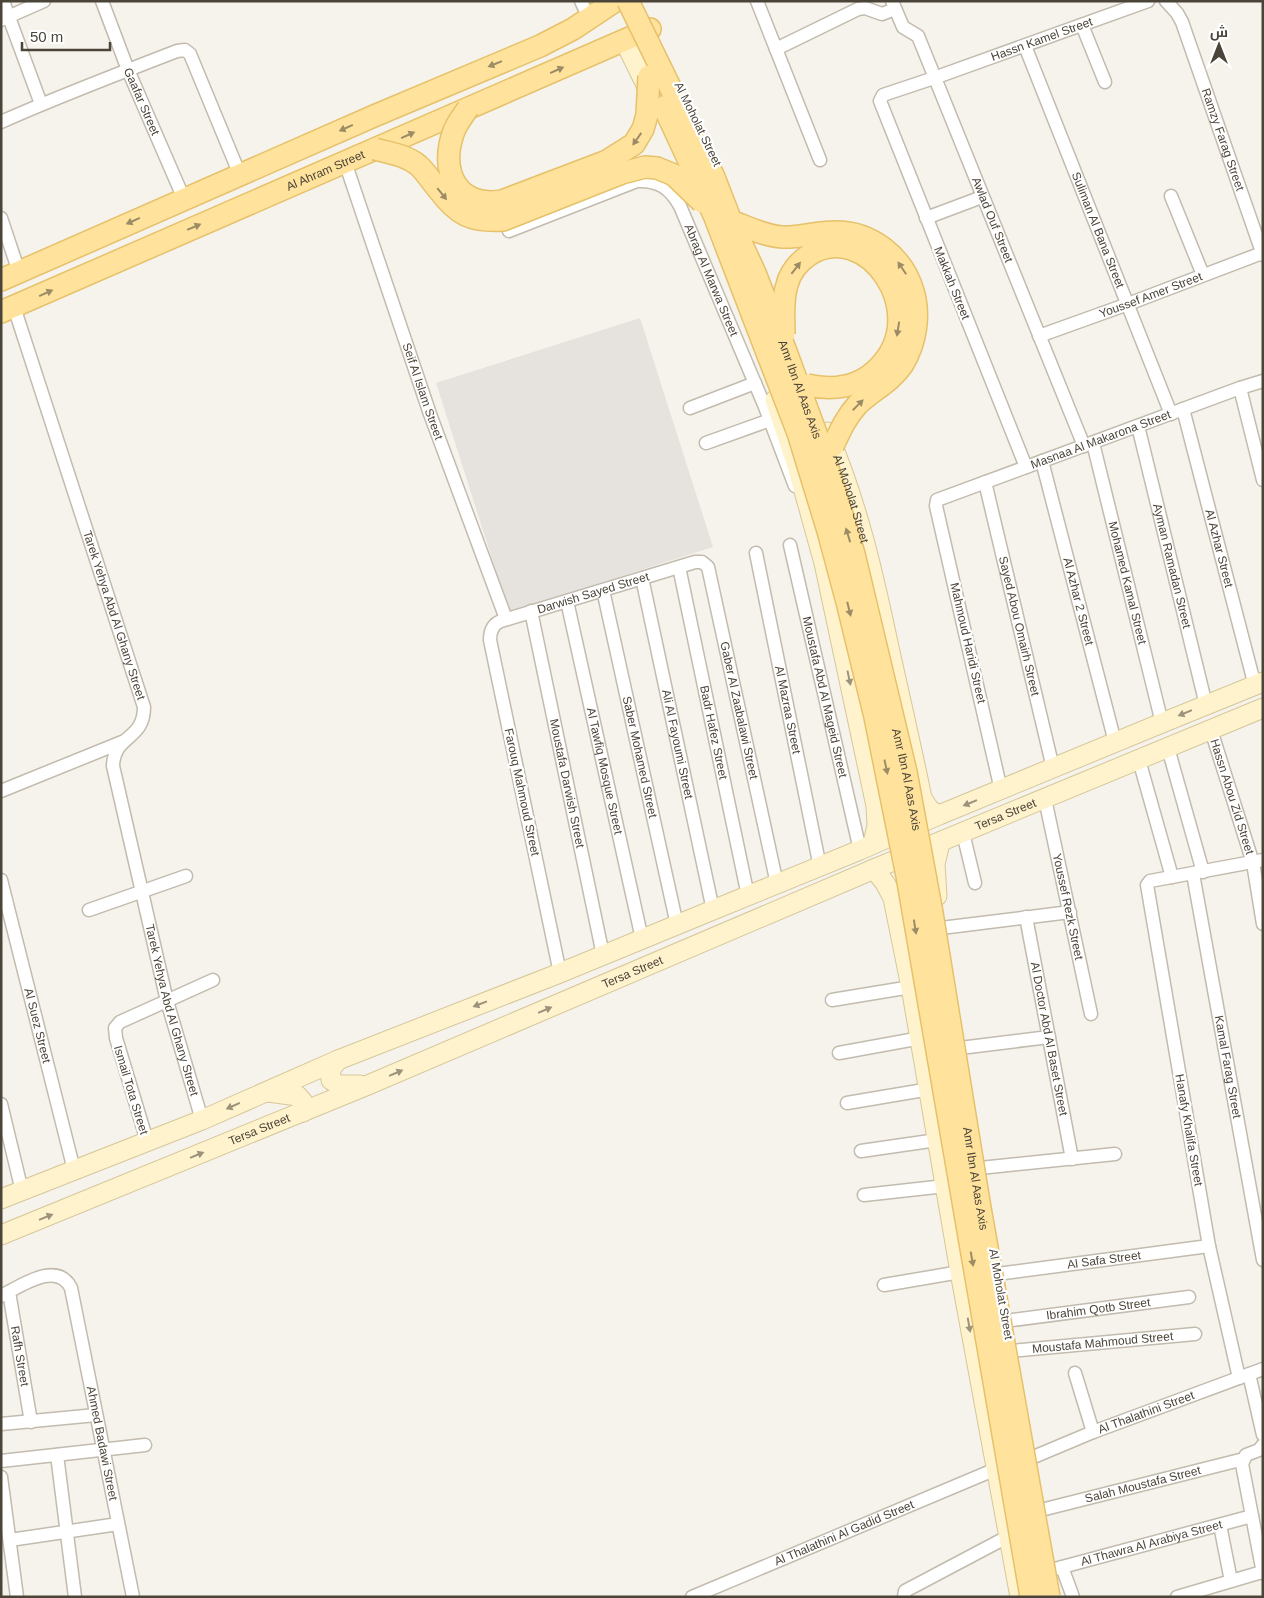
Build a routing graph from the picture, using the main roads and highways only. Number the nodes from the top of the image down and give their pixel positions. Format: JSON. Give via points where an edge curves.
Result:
{"nodes":[{"id":1,"x":614,"y":1,"type":"edge"},
{"id":2,"x":628,"y":1,"type":"edge"},
{"id":3,"x":585,"y":10,"type":"edge"},
{"id":4,"x":650,"y":29,"type":"road end"},
{"id":5,"x":649,"y":76,"type":"junction"},
{"id":6,"x":468,"y":108,"type":"junction"},
{"id":7,"x":375,"y":149,"type":"junction"},
{"id":8,"x":723,"y":218,"type":"junction"},
{"id":9,"x":10,"y":276,"type":"edge"},
{"id":10,"x":7,"y":310,"type":"edge"},
{"id":11,"x":785,"y":349,"type":"junction"},
{"id":12,"x":807,"y":385,"type":"road end"},
{"id":13,"x":833,"y":446,"type":"road end"},
{"id":14,"x":1031,"y":1597,"type":"edge"},
{"id":15,"x":1049,"y":1597,"type":"edge"}],
"edges":[{"from":1,"to":3,"type":"main road"},
{"from":1,"to":5,"type":"main road","name":"Amr Ibn Al Aas Axis"},
{"from":2,"to":8,"type":"main road","name":"Amr Ibn Al Aas Axis","bridge":true,"via":[[714,177]]},
{"from":3,"to":9,"type":"main road","one_way":true,"via":[[557,38],[540,46]]},
{"from":6,"to":4,"type":"main road","name":"Al Ahram Street","one_way":true},
{"from":5,"to":6,"type":"main road","one_way":true,"bridge":true,"via":[[647,115],[634,144],[607,161],[502,201],[488,203],[472,199],[456,186],[451,176],[448,164],[450,145],[457,124]]},
{"from":5,"to":8,"type":"main road","name":"Amr Ibn Al Aas Axis","bridge":true},
{"from":7,"to":6,"type":"main road","name":"Al Ahram Street","one_way":true},
{"from":7,"to":8,"type":"main road","one_way":true,"bridge":true,"via":[[413,161],[426,172],[453,207],[472,219],[503,220],[645,167],[674,174]]},
{"from":10,"to":7,"type":"main road","name":"Al Ahram Street","one_way":true},
{"from":8,"to":11,"type":"main road","name":"Amr Ibn Al Aas Axis","bridge":true,"via":[[755,273]]},
{"from":13,"to":8,"type":"main road","one_way":true,"bridge":true,"via":[[846,419],[894,376],[909,352],[916,325],[911,283],[892,255],[866,238],[836,232],[778,237]]},
{"from":8,"to":14,"type":"main road","name":"Amr Ibn Al Aas Axis","one_way":true,"bridge":true,"via":[[798,433],[836,558],[875,717],[910,893]]},
{"from":11,"to":12,"type":"main road","one_way":true,"bridge":true,"via":[[787,285],[790,275],[803,260],[821,250],[840,248],[860,253],[878,267],[893,288],[899,307],[898,335],[890,354],[877,370],[859,382],[833,388]]},
{"from":15,"to":11,"type":"main road","name":"Amr Ibn Al Aas Axis","one_way":true,"bridge":true,"via":[[906,772],[854,554],[824,455]]}]}
